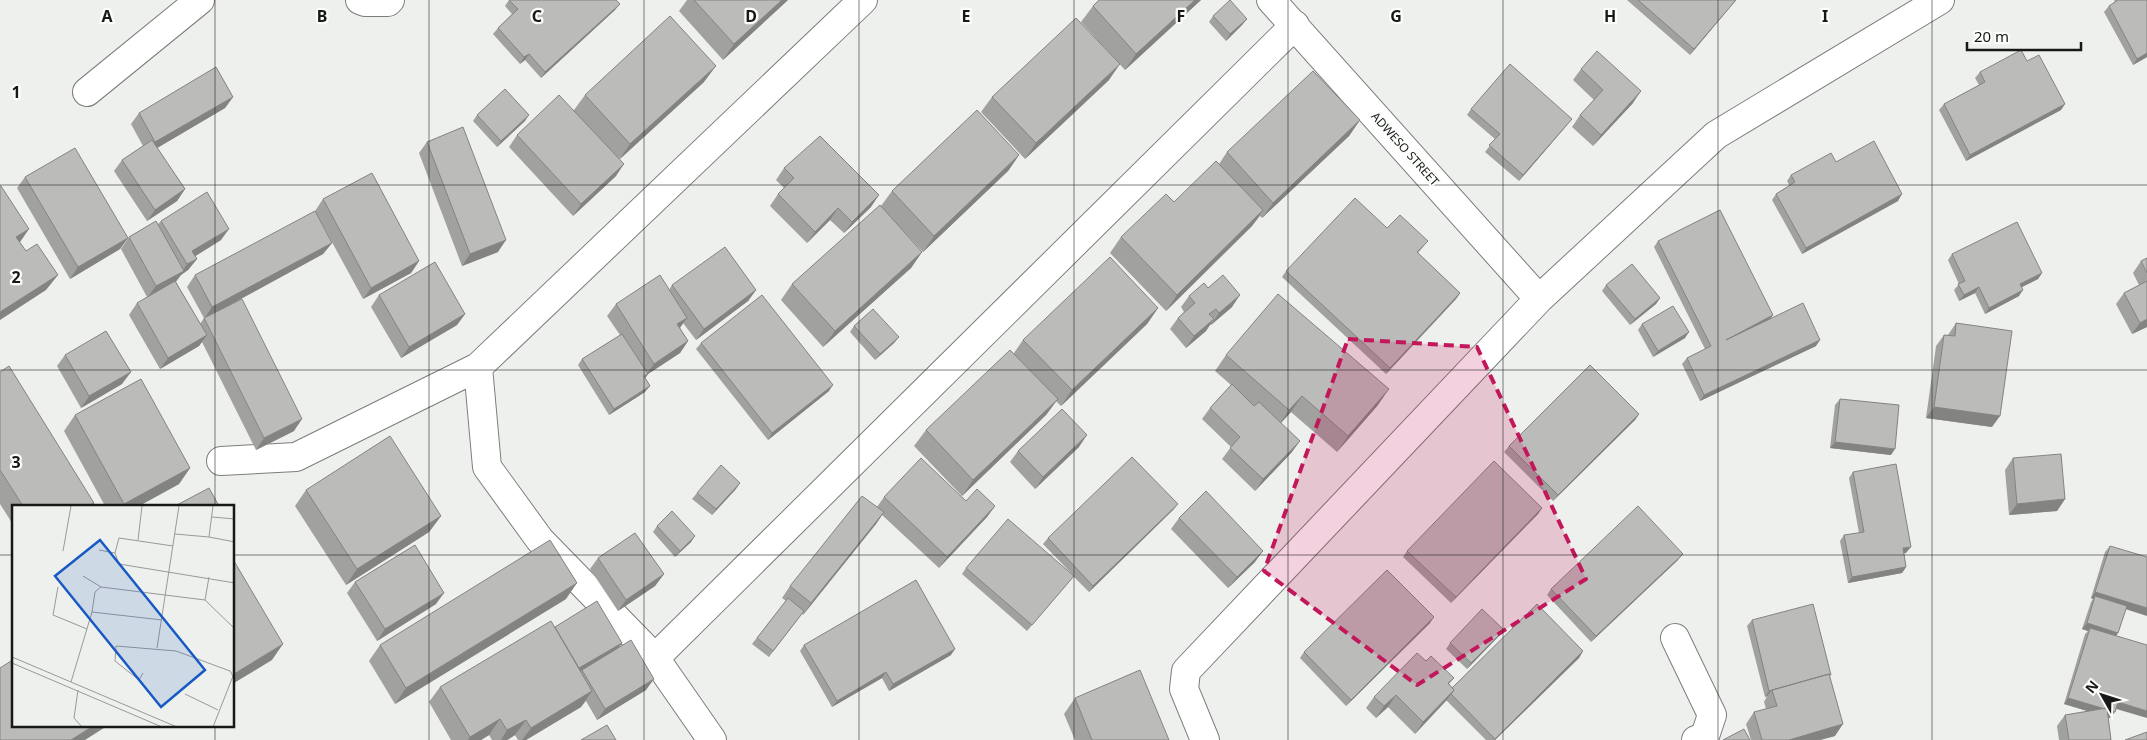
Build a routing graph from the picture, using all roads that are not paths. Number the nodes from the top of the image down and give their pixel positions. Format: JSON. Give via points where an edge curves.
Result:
{"nodes":[{"id":1,"x":200,"y":0,"type":"edge"},
{"id":2,"x":360,"y":0,"type":"edge"},
{"id":3,"x":390,"y":0,"type":"edge"},
{"id":4,"x":863,"y":0,"type":"edge"},
{"id":5,"x":1271,"y":0,"type":"edge"},
{"id":6,"x":1940,"y":0,"type":"edge"},
{"id":7,"x":1295,"y":25,"type":"junction"},
{"id":8,"x":87,"y":92,"type":"dead end"},
{"id":9,"x":1539,"y":300,"type":"junction"},
{"id":10,"x":478,"y":367,"type":"junction"},
{"id":11,"x":221,"y":460,"type":"dead end"},
{"id":12,"x":1675,"y":638,"type":"dead end"},
{"id":13,"x":655,"y":658,"type":"junction"},
{"id":14,"x":712,"y":740,"type":"edge"},
{"id":15,"x":1205,"y":740,"type":"edge"},
{"id":16,"x":1696,"y":740,"type":"edge"}],
"edges":[{"from":1,"to":8,"type":"street"},
{"from":2,"to":3,"type":"street"},
{"from":4,"to":10,"type":"street"},
{"from":5,"to":7,"type":"street","name":"ADWESO STREET"},
{"from":6,"to":9,"type":"street","via":[[1716,135]]},
{"from":7,"to":9,"type":"street","name":"ADWESO STREET"},
{"from":7,"to":13,"type":"street"},
{"from":9,"to":15,"type":"street","via":[[1186,671],[1184,689]]},
{"from":10,"to":11,"type":"street","via":[[296,457]]},
{"from":10,"to":13,"type":"street","via":[[487,466],[540,540]]},
{"from":12,"to":16,"type":"street","via":[[1712,715],[1705,736]]},
{"from":13,"to":14,"type":"street"}]}
